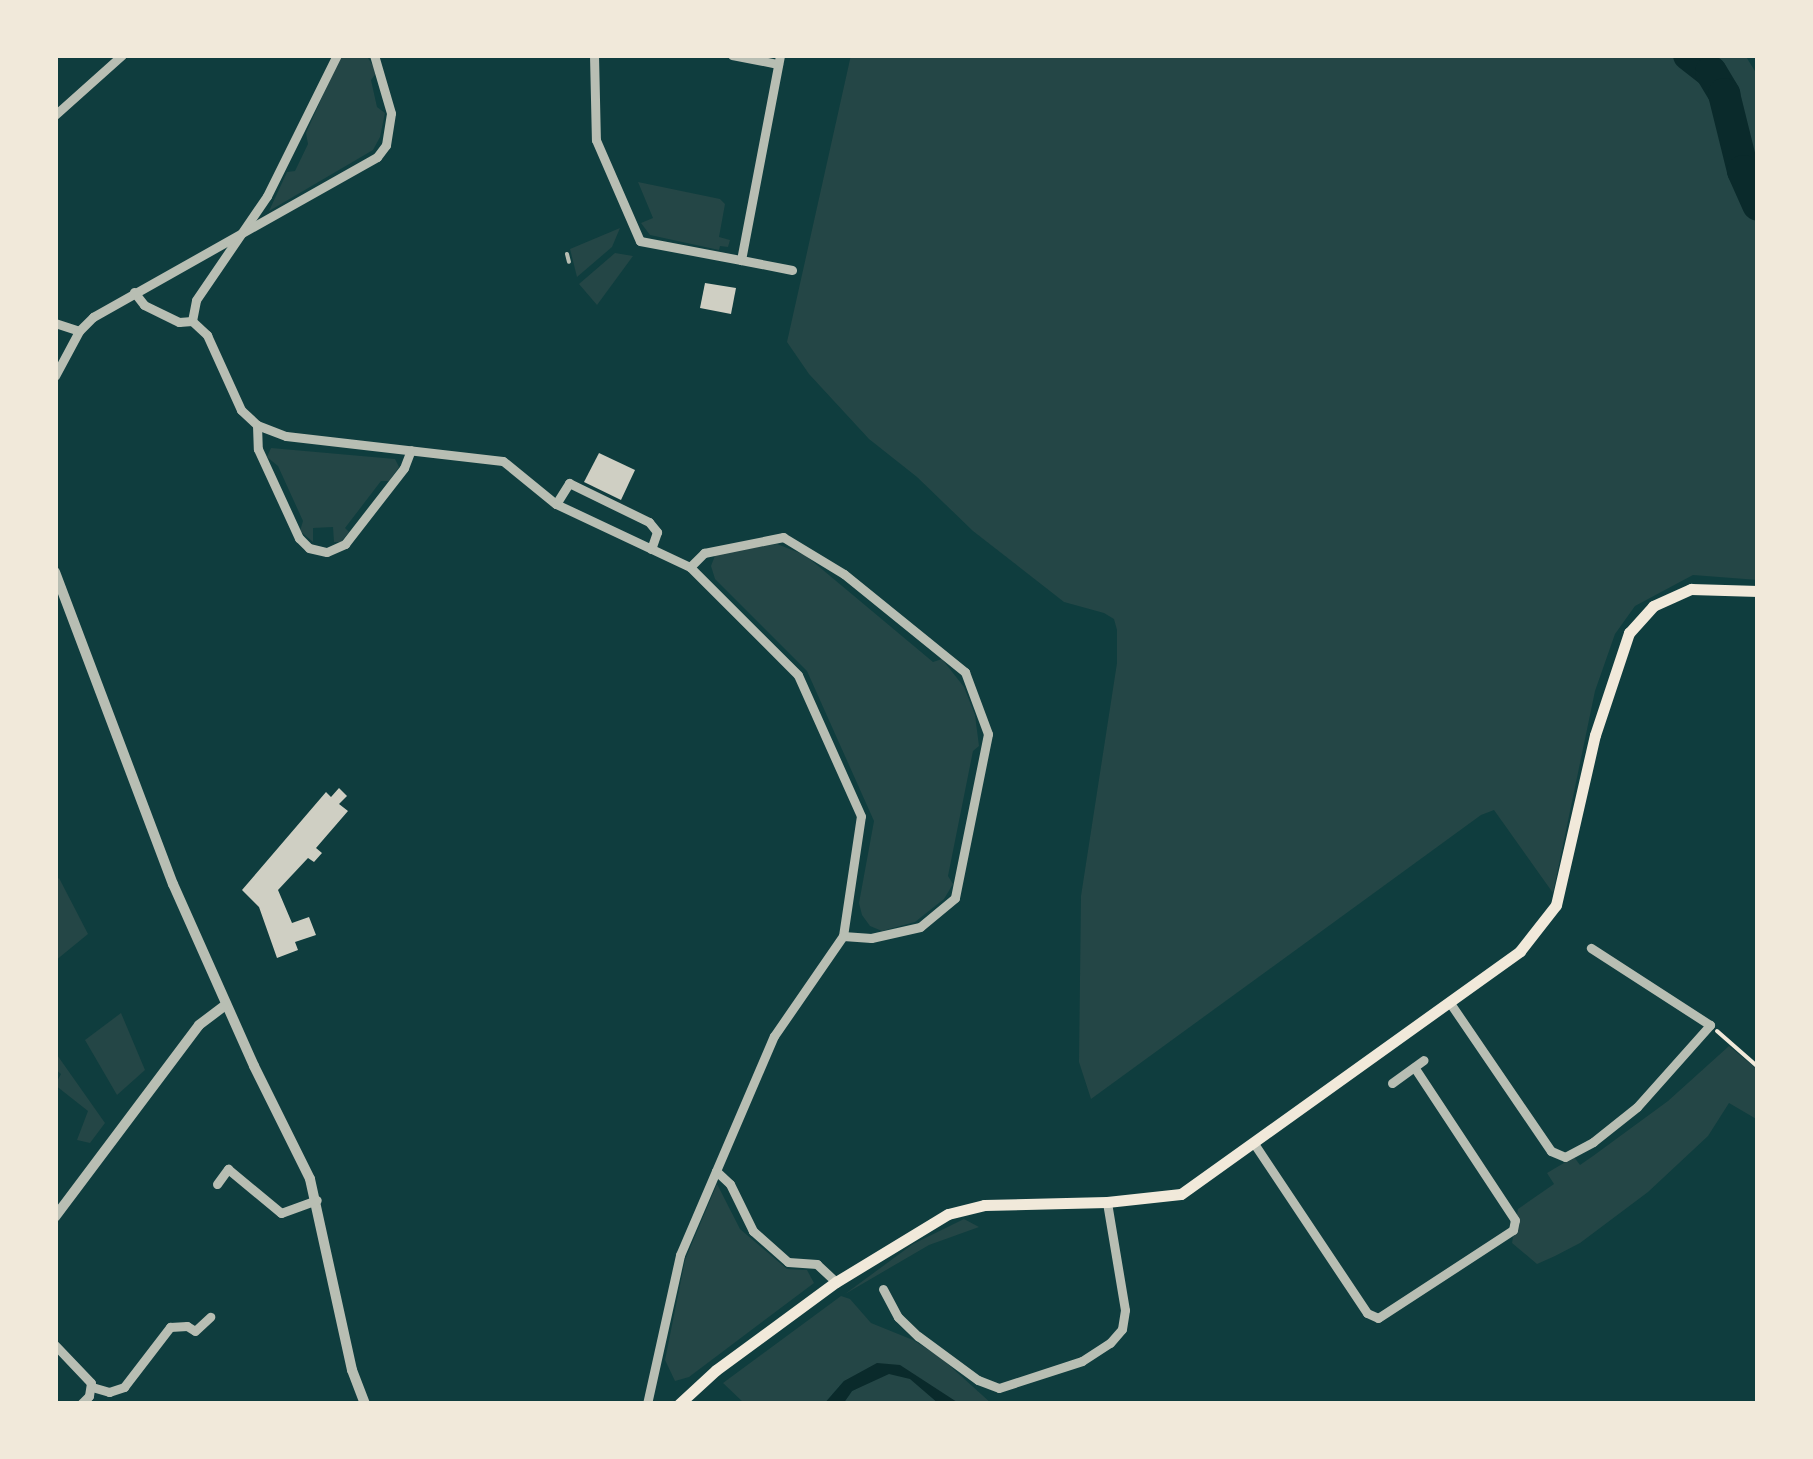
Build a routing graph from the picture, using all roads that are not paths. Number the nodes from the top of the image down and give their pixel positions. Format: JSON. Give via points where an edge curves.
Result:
{"nodes":[{"id":1,"x":122,"y":55,"type":"edge"},
{"id":2,"x":337,"y":55,"type":"edge"},
{"id":3,"x":374,"y":55,"type":"edge"},
{"id":4,"x":594,"y":55,"type":"edge"},
{"id":5,"x":732,"y":55,"type":"edge"},
{"id":6,"x":779,"y":60,"type":"edge"},
{"id":7,"x":55,"y":114,"type":"edge"},
{"id":8,"x":231,"y":243,"type":"junction"},
{"id":9,"x":567,"y":254,"type":"dead end"},
{"id":10,"x":741,"y":260,"type":"junction"},
{"id":11,"x":569,"y":262,"type":"dead end"},
{"id":12,"x":792,"y":270,"type":"dead end"},
{"id":13,"x":134,"y":292,"type":"junction"},
{"id":14,"x":192,"y":320,"type":"junction"},
{"id":15,"x":55,"y":322,"type":"edge"},
{"id":16,"x":79,"y":331,"type":"junction"},
{"id":17,"x":55,"y":376,"type":"edge"},
{"id":18,"x":257,"y":425,"type":"junction"},
{"id":19,"x":411,"y":450,"type":"junction"},
{"id":20,"x":556,"y":504,"type":"junction"},
{"id":21,"x":651,"y":549,"type":"junction"},
{"id":22,"x":690,"y":567,"type":"junction"},
{"id":23,"x":55,"y":572,"type":"edge"},
{"id":24,"x":1758,"y":591,"type":"edge"},
{"id":25,"x":843,"y":936,"type":"junction"},
{"id":26,"x":1590,"y":948,"type":"dead end"},
{"id":27,"x":1450,"y":1002,"type":"junction"},
{"id":28,"x":226,"y":1005,"type":"junction"},
{"id":29,"x":1424,"y":1060,"type":"dead end"},
{"id":30,"x":1414,"y":1067,"type":"junction"},
{"id":31,"x":1392,"y":1082,"type":"dead end"},
{"id":32,"x":1254,"y":1145,"type":"junction"},
{"id":33,"x":716,"y":1171,"type":"junction"},
{"id":34,"x":216,"y":1184,"type":"dead end"},
{"id":35,"x":318,"y":1200,"type":"junction"},
{"id":36,"x":1107,"y":1202,"type":"junction"},
{"id":37,"x":55,"y":1216,"type":"edge"},
{"id":38,"x":836,"y":1282,"type":"junction"},
{"id":39,"x":883,"y":1289,"type":"dead end"},
{"id":40,"x":210,"y":1317,"type":"dead end"},
{"id":41,"x":55,"y":1345,"type":"edge"},
{"id":42,"x":92,"y":1388,"type":"junction"},
{"id":43,"x":82,"y":1404,"type":"edge"},
{"id":44,"x":366,"y":1404,"type":"edge"},
{"id":45,"x":647,"y":1404,"type":"edge"},
{"id":46,"x":679,"y":1404,"type":"edge"}],
"edges":[{"from":1,"to":7,"type":"street"},
{"from":2,"to":8,"type":"street","via":[[267,196]]},
{"from":3,"to":8,"type":"street","via":[[391,113],[386,146]]},
{"from":4,"to":10,"type":"street","via":[[596,140],[640,241]]},
{"from":5,"to":6,"type":"street"},
{"from":6,"to":10,"type":"street"},
{"from":8,"to":13,"type":"street"},
{"from":8,"to":14,"type":"street","via":[[196,300]]},
{"from":9,"to":11,"type":"lane"},
{"from":10,"to":12,"type":"street"},
{"from":13,"to":14,"type":"street","via":[[179,322]]},
{"from":13,"to":16,"type":"street"},
{"from":14,"to":18,"type":"street","via":[[206,335],[241,410]]},
{"from":15,"to":16,"type":"street"},
{"from":16,"to":17,"type":"street"},
{"from":18,"to":19,"type":"street","via":[[286,436]]},
{"from":18,"to":19,"type":"street","via":[[258,449],[299,538],[327,552],[345,544]]},
{"from":19,"to":20,"type":"street","via":[[503,461]]},
{"from":20,"to":21,"type":"street"},
{"from":20,"to":21,"type":"street","via":[[569,484],[620,508],[655,527]]},
{"from":21,"to":22,"type":"street"},
{"from":22,"to":25,"type":"street","via":[[798,675],[861,816]]},
{"from":22,"to":25,"type":"street","via":[[704,553],[758,540],[784,537],[801,544],[942,650],[965,672],[978,698],[988,734],[955,898],[920,927],[871,938]]},
{"from":23,"to":28,"type":"street","via":[[122,757]]},
{"from":24,"to":27,"type":"main road","via":[[1691,589],[1641,617],[1618,660],[1556,905],[1520,951]]},
{"from":25,"to":33,"type":"street","via":[[774,1036]]},
{"from":26,"to":27,"type":"street","via":[[1708,1022],[1637,1107],[1565,1156],[1551,1151]]},
{"from":27,"to":32,"type":"main road"},
{"from":28,"to":35,"type":"street"},
{"from":28,"to":37,"type":"street","via":[[199,1025]]},
{"from":29,"to":30,"type":"street"},
{"from":30,"to":31,"type":"street"},
{"from":30,"to":32,"type":"street","via":[[1515,1220],[1513,1230],[1378,1318],[1368,1314]]},
{"from":32,"to":36,"type":"main road","via":[[1203,1182],[1160,1199]]},
{"from":33,"to":38,"type":"street","via":[[730,1184],[752,1231],[788,1262],[816,1264]]},
{"from":33,"to":45,"type":"street","via":[[680,1256]]},
{"from":34,"to":35,"type":"street","via":[[228,1169],[280,1212]]},
{"from":35,"to":44,"type":"street","via":[[352,1370]]},
{"from":36,"to":38,"type":"main road","via":[[984,1206],[948,1214]]},
{"from":36,"to":39,"type":"street","via":[[1125,1310],[1110,1343],[1082,1361],[999,1388],[978,1380],[898,1318]]},
{"from":38,"to":46,"type":"main road"},
{"from":40,"to":42,"type":"street","via":[[195,1332],[170,1327],[124,1387]]},
{"from":41,"to":42,"type":"street"},
{"from":42,"to":43,"type":"street"}]}
